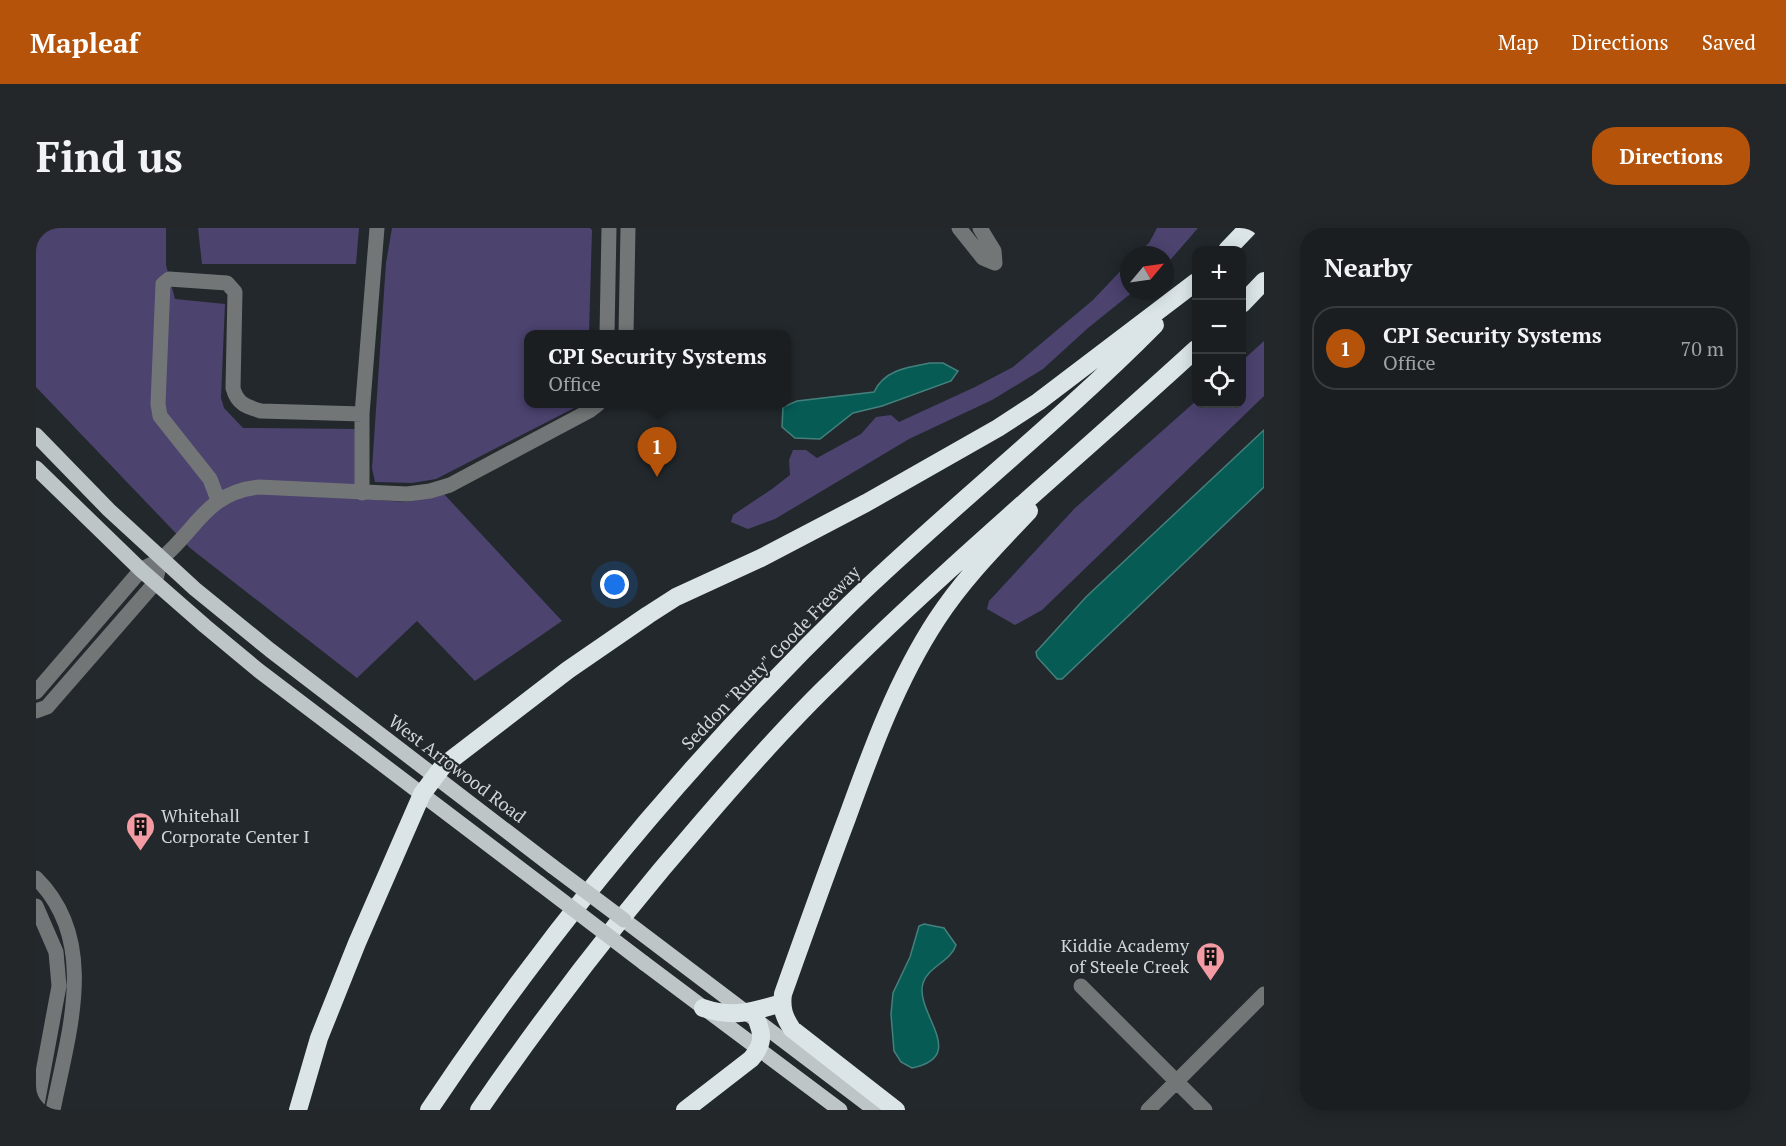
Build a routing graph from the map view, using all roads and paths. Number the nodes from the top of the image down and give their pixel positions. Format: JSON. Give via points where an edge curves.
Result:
{"nodes":[{"id":1,"x":377,"y":228,"type":"edge"},
{"id":2,"x":609,"y":228,"type":"edge"},
{"id":3,"x":628,"y":228,"type":"edge"},
{"id":4,"x":959,"y":228,"type":"edge"},
{"id":5,"x":980,"y":228,"type":"edge"},
{"id":6,"x":1248,"y":228,"type":"edge"},
{"id":7,"x":1231,"y":246,"type":"edge"},
{"id":8,"x":1264,"y":280,"type":"edge"},
{"id":9,"x":608,"y":286,"type":"junction"},
{"id":10,"x":627,"y":286,"type":"junction"},
{"id":11,"x":1192,"y":287,"type":"edge"},
{"id":12,"x":1192,"y":288,"type":"edge"},
{"id":13,"x":1246,"y":300,"type":"edge"},
{"id":14,"x":607,"y":330,"type":"edge"},
{"id":15,"x":626,"y":330,"type":"edge"},
{"id":16,"x":1192,"y":354,"type":"edge"},
{"id":17,"x":593,"y":408,"type":"edge"},
{"id":18,"x":362,"y":414,"type":"junction"},
{"id":19,"x":1110,"y":428,"type":"junction"},
{"id":20,"x":36,"y":435,"type":"edge"},
{"id":21,"x":36,"y":468,"type":"edge"},
{"id":22,"x":362,"y":493,"type":"junction"},
{"id":23,"x":218,"y":500,"type":"junction"},
{"id":24,"x":161,"y":559,"type":"junction"},
{"id":25,"x":141,"y":570,"type":"junction"},
{"id":26,"x":155,"y":583,"type":"junction"},
{"id":27,"x":36,"y":692,"type":"edge"},
{"id":28,"x":36,"y":711,"type":"edge"},
{"id":29,"x":435,"y":777,"type":"junction"},
{"id":30,"x":422,"y":794,"type":"junction"},
{"id":31,"x":36,"y":878,"type":"edge"},
{"id":32,"x":36,"y":906,"type":"edge"},
{"id":33,"x":1081,"y":986,"type":"dead end"},
{"id":34,"x":1264,"y":994,"type":"edge"},
{"id":35,"x":782,"y":1003,"type":"junction"},
{"id":36,"x":703,"y":1008,"type":"junction"},
{"id":37,"x":752,"y":1018,"type":"junction"},
{"id":38,"x":759,"y":1050,"type":"junction"},
{"id":39,"x":1176,"y":1082,"type":"junction"},
{"id":40,"x":36,"y":1110,"type":"edge"},
{"id":41,"x":53,"y":1110,"type":"edge"},
{"id":42,"x":298,"y":1110,"type":"edge"},
{"id":43,"x":429,"y":1110,"type":"edge"},
{"id":44,"x":479,"y":1110,"type":"edge"},
{"id":45,"x":686,"y":1110,"type":"edge"},
{"id":46,"x":840,"y":1110,"type":"edge"},
{"id":47,"x":875,"y":1110,"type":"edge"},
{"id":48,"x":896,"y":1110,"type":"edge"},
{"id":49,"x":1148,"y":1110,"type":"edge"},
{"id":50,"x":1205,"y":1110,"type":"edge"}],
"edges":[{"from":1,"to":18,"type":"street"},
{"from":2,"to":9,"type":"street"},
{"from":3,"to":10,"type":"street"},
{"from":4,"to":5,"type":"street","via":[[982,258],[994,263],[994,251]]},
{"from":6,"to":7,"type":"highway"},
{"from":8,"to":13,"type":"highway"},
{"from":9,"to":10,"type":"street"},
{"from":9,"to":14,"type":"street"},
{"from":10,"to":15,"type":"street"},
{"from":11,"to":29,"type":"highway","via":[[998,428],[866,503],[676,597],[648,615],[568,670],[443,766]]},
{"from":12,"to":43,"type":"highway","name":"Seddon \"Rusty\" Goode Freeway","via":[[851,603],[708,751],[566,920]]},
{"from":16,"to":19,"type":"highway"},
{"from":17,"to":22,"type":"street","via":[[450,485],[418,493]]},
{"from":18,"to":22,"type":"street"},
{"from":18,"to":23,"type":"street","via":[[261,411],[246,407],[232,388],[235,292],[227,283],[169,279],[163,284],[160,416],[210,479]]},
{"from":19,"to":35,"type":"highway","via":[[974,571],[919,648],[879,731]]},
{"from":19,"to":44,"type":"highway","via":[[894,620],[773,743],[583,966]]},
{"from":20,"to":24,"type":"main road","name":"West Arrowood Road"},
{"from":21,"to":25,"type":"main road"},
{"from":22,"to":23,"type":"street","via":[[259,487]]},
{"from":23,"to":24,"type":"street"},
{"from":24,"to":25,"type":"street"},
{"from":24,"to":26,"type":"street"},
{"from":24,"to":29,"type":"main road","name":"West Arrowood Road","via":[[270,650]]},
{"from":25,"to":26,"type":"main road"},
{"from":25,"to":27,"type":"street"},
{"from":26,"to":28,"type":"street","via":[[47,707]]},
{"from":26,"to":30,"type":"main road","via":[[258,670]]},
{"from":29,"to":30,"type":"highway"},
{"from":29,"to":37,"type":"main road","name":"West Arrowood Road","bridge":true},
{"from":30,"to":36,"type":"main road","bridge":true},
{"from":30,"to":42,"type":"highway","via":[[333,1000]]},
{"from":31,"to":41,"type":"street","via":[[58,907],[76,967],[74,1005]]},
{"from":32,"to":40,"type":"street","via":[[56,952],[59,986]]},
{"from":33,"to":39,"type":"street"},
{"from":34,"to":39,"type":"street"},
{"from":35,"to":37,"type":"highway"},
{"from":35,"to":48,"type":"highway","via":[[792,1029]]},
{"from":36,"to":37,"type":"highway"},
{"from":36,"to":38,"type":"main road"},
{"from":37,"to":38,"type":"highway","via":[[762,1035]]},
{"from":37,"to":47,"type":"main road","name":"West Arrowood Road"},
{"from":38,"to":45,"type":"highway"},
{"from":38,"to":46,"type":"main road"},
{"from":39,"to":49,"type":"street"},
{"from":39,"to":50,"type":"street"}]}
